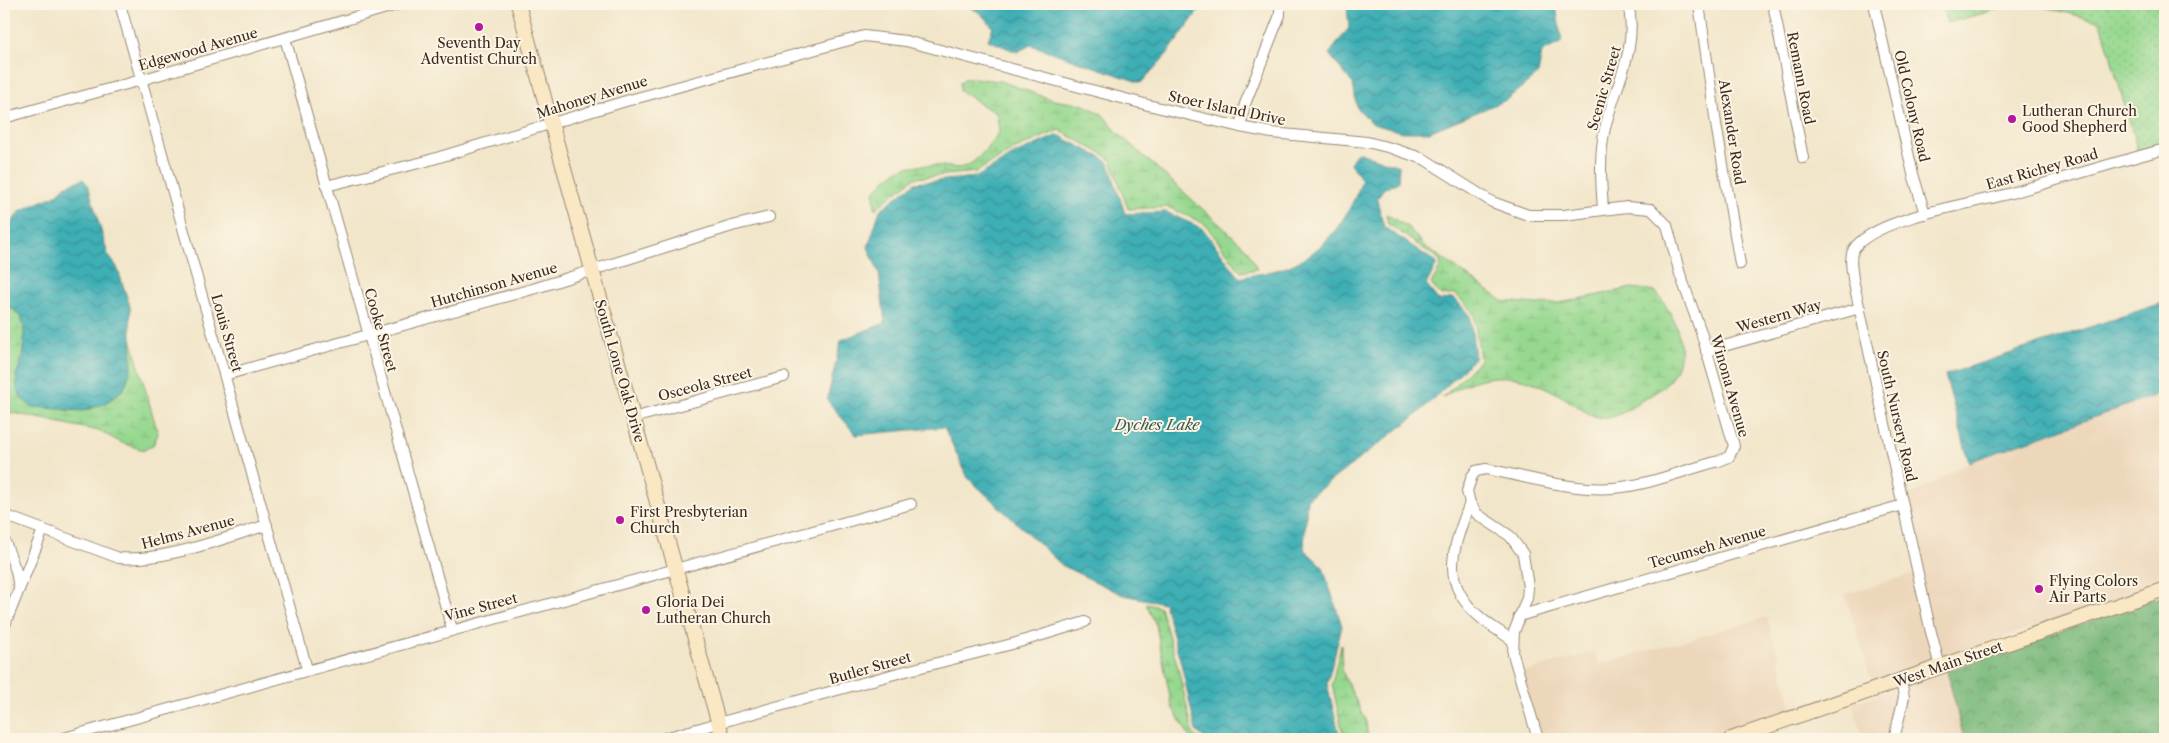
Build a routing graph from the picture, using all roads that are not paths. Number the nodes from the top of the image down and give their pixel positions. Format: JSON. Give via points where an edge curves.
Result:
{"nodes":[{"id":1,"x":120,"y":4,"type":"edge"},
{"id":2,"x":400,"y":4,"type":"edge"},
{"id":3,"x":518,"y":4,"type":"edge"},
{"id":4,"x":1280,"y":4,"type":"edge"},
{"id":5,"x":1628,"y":4,"type":"edge"},
{"id":6,"x":1699,"y":4,"type":"edge"},
{"id":7,"x":1773,"y":4,"type":"edge"},
{"id":8,"x":1874,"y":4,"type":"edge"},
{"id":9,"x":368,"y":8,"type":"edge"},
{"id":10,"x":867,"y":36,"type":"joint"},
{"id":11,"x":285,"y":38,"type":"junction"},
{"id":12,"x":142,"y":80,"type":"junction"},
{"id":13,"x":4,"y":118,"type":"edge"},
{"id":14,"x":552,"y":124,"type":"junction"},
{"id":15,"x":1240,"y":127,"type":"junction"},
{"id":16,"x":2165,"y":149,"type":"edge"},
{"id":17,"x":1803,"y":158,"type":"dead end"},
{"id":18,"x":326,"y":186,"type":"junction"},
{"id":19,"x":1602,"y":209,"type":"junction"},
{"id":20,"x":1925,"y":214,"type":"junction"},
{"id":21,"x":769,"y":217,"type":"dead end"},
{"id":22,"x":1740,"y":264,"type":"dead end"},
{"id":23,"x":592,"y":271,"type":"junction"},
{"id":24,"x":1860,"y":308,"type":"junction"},
{"id":25,"x":368,"y":335,"type":"junction"},
{"id":26,"x":1706,"y":351,"type":"junction"},
{"id":27,"x":225,"y":375,"type":"junction"},
{"id":28,"x":784,"y":377,"type":"dead end"},
{"id":29,"x":633,"y":418,"type":"junction"},
{"id":30,"x":1470,"y":503,"type":"junction"},
{"id":31,"x":911,"y":504,"type":"dead end"},
{"id":32,"x":1903,"y":505,"type":"junction"},
{"id":33,"x":4,"y":515,"type":"edge"},
{"id":34,"x":267,"y":525,"type":"junction"},
{"id":35,"x":43,"y":530,"type":"junction"},
{"id":36,"x":4,"y":539,"type":"edge"},
{"id":37,"x":675,"y":568,"type":"junction"},
{"id":38,"x":20,"y":588,"type":"junction"},
{"id":39,"x":2165,"y":589,"type":"edge"},
{"id":40,"x":1519,"y":616,"type":"junction"},
{"id":41,"x":1085,"y":622,"type":"dead end"},
{"id":42,"x":4,"y":626,"type":"edge"},
{"id":43,"x":452,"y":630,"type":"junction"},
{"id":44,"x":1513,"y":641,"type":"junction"},
{"id":45,"x":1940,"y":667,"type":"junction"},
{"id":46,"x":307,"y":669,"type":"junction"},
{"id":47,"x":1901,"y":680,"type":"junction"},
{"id":48,"x":718,"y":723,"type":"junction"},
{"id":49,"x":60,"y":739,"type":"edge"},
{"id":50,"x":661,"y":739,"type":"edge"},
{"id":51,"x":722,"y":739,"type":"edge"},
{"id":52,"x":1538,"y":739,"type":"edge"},
{"id":53,"x":1731,"y":739,"type":"edge"},
{"id":54,"x":1894,"y":739,"type":"edge"}],
"edges":[{"from":1,"to":12,"type":"street","name":"Louis Street"},
{"from":2,"to":9,"type":"street","name":"Edgewood Avenue"},
{"from":3,"to":14,"type":"street","name":"South Lone Oak Drive"},
{"from":4,"to":15,"type":"street","via":[[1280,15],[1245,104]]},
{"from":5,"to":19,"type":"street","name":"Scenic Street","via":[[1631,44],[1602,148]]},
{"from":6,"to":22,"type":"street","name":"Alexander Road"},
{"from":7,"to":17,"type":"street","name":"Remann Road"},
{"from":8,"to":20,"type":"street","name":"Old Colony Road"},
{"from":9,"to":11,"type":"street","name":"Edgewood Avenue"},
{"from":10,"to":14,"type":"street","name":"Mahoney Avenue"},
{"from":10,"to":15,"type":"street","name":"Stoer Island Drive","via":[[923,45]]},
{"from":11,"to":12,"type":"street","name":"Edgewood Avenue"},
{"from":11,"to":18,"type":"street","name":"Cooke Street"},
{"from":12,"to":13,"type":"street","name":"Edgewood Avenue"},
{"from":12,"to":27,"type":"street","name":"Louis Street"},
{"from":14,"to":18,"type":"street","name":"Mahoney Avenue","via":[[423,162]]},
{"from":14,"to":23,"type":"street","name":"South Lone Oak Drive"},
{"from":15,"to":19,"type":"street","name":"Stoer Island Drive","via":[[1367,142],[1391,148],[1424,159],[1492,202],[1528,215],[1564,215]]},
{"from":16,"to":20,"type":"street","name":"East Richey Road"},
{"from":18,"to":25,"type":"street","name":"Cooke Street"},
{"from":19,"to":26,"type":"street","name":"Winona Avenue","via":[[1644,208],[1663,218]]},
{"from":20,"to":24,"type":"street","name":"South Nursery Road","via":[[1881,230],[1856,245],[1851,259]]},
{"from":21,"to":23,"type":"street","name":"Hutchinson Avenue"},
{"from":23,"to":25,"type":"street","name":"Hutchinson Avenue"},
{"from":23,"to":29,"type":"street","name":"South Lone Oak Drive"},
{"from":24,"to":26,"type":"street","name":"Western Way"},
{"from":24,"to":32,"type":"street","name":"South Nursery Road"},
{"from":25,"to":27,"type":"street","name":"Hutchinson Avenue"},
{"from":25,"to":43,"type":"street","name":"Cooke Street"},
{"from":26,"to":30,"type":"street","name":"Winona Avenue","via":[[1734,441],[1729,457],[1615,488],[1574,486],[1481,469],[1469,482]]},
{"from":27,"to":34,"type":"street","name":"Louis Street"},
{"from":28,"to":29,"type":"street","name":"Osceola Street"},
{"from":29,"to":37,"type":"street","name":"South Lone Oak Drive"},
{"from":30,"to":40,"type":"street","via":[[1482,519],[1510,536],[1523,554],[1528,587]]},
{"from":30,"to":44,"type":"street","via":[[1453,559],[1455,587],[1471,609]]},
{"from":31,"to":37,"type":"street","name":"Vine Street"},
{"from":32,"to":40,"type":"street","name":"Tecumseh Avenue"},
{"from":32,"to":45,"type":"street","name":"South Nursery Road"},
{"from":33,"to":35,"type":"street","name":"Helms Avenue"},
{"from":34,"to":35,"type":"street","name":"Helms Avenue","via":[[142,560],[119,558]]},
{"from":34,"to":46,"type":"street","name":"Louis Street"},
{"from":35,"to":38,"type":"street"},
{"from":36,"to":38,"type":"street"},
{"from":37,"to":43,"type":"street","name":"Vine Street"},
{"from":37,"to":48,"type":"street","name":"South Lone Oak Drive"},
{"from":38,"to":42,"type":"street"},
{"from":39,"to":45,"type":"street","name":"West Main Street"},
{"from":40,"to":44,"type":"street"},
{"from":41,"to":48,"type":"street","name":"Butler Street"},
{"from":43,"to":46,"type":"street","name":"Vine Street"},
{"from":44,"to":52,"type":"street","via":[[1513,654]]},
{"from":45,"to":47,"type":"street","name":"West Main Street"},
{"from":46,"to":49,"type":"street","name":"Vine Street"},
{"from":47,"to":53,"type":"street","name":"West Main Street"},
{"from":47,"to":54,"type":"street","via":[[1904,705]]},
{"from":48,"to":50,"type":"street","name":"Butler Street"},
{"from":48,"to":51,"type":"street","name":"South Lone Oak Drive"}]}
